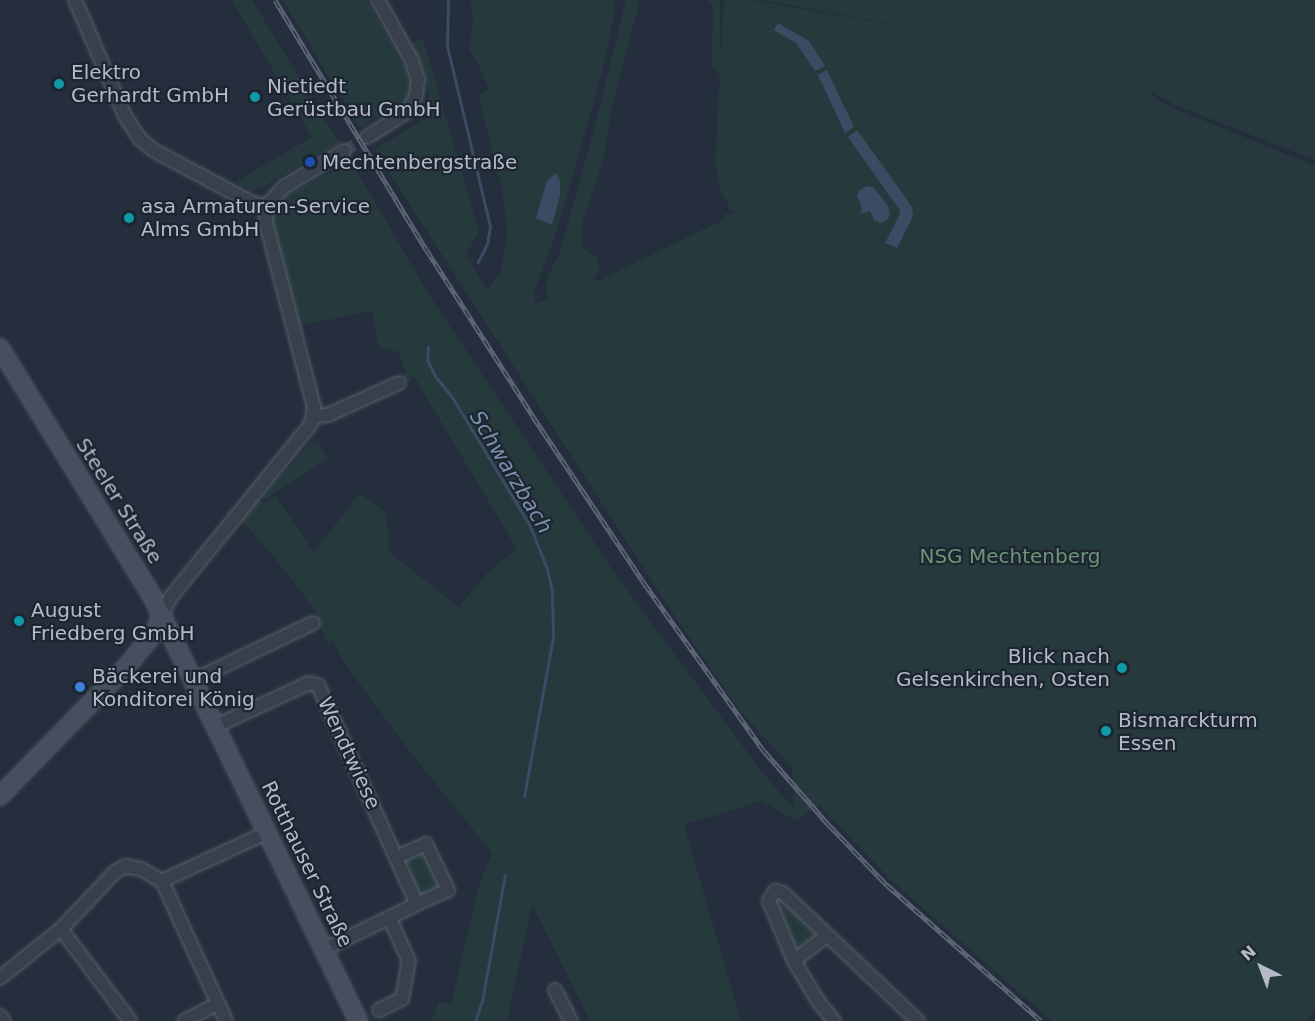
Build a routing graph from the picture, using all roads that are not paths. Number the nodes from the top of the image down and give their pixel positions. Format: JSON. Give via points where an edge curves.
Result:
{"nodes":[{"id":1,"x":75,"y":0,"type":"edge"},
{"id":2,"x":378,"y":0,"type":"edge"},
{"id":3,"x":367,"y":138,"type":"tunnel mouth"},
{"id":4,"x":345,"y":151,"type":"tunnel mouth"},
{"id":5,"x":266,"y":206,"type":"junction"},
{"id":6,"x":0,"y":348,"type":"edge"},
{"id":7,"x":399,"y":383,"type":"dead end"},
{"id":8,"x":315,"y":416,"type":"junction"},
{"id":9,"x":162,"y":614,"type":"junction"},
{"id":10,"x":313,"y":623,"type":"dead end"},
{"id":11,"x":194,"y":680,"type":"junction"},
{"id":12,"x":216,"y":726,"type":"junction"},
{"id":13,"x":0,"y":796,"type":"edge"},
{"id":14,"x":268,"y":832,"type":"junction"},
{"id":15,"x":397,"y":857,"type":"junction"},
{"id":16,"x":162,"y":880,"type":"junction"},
{"id":17,"x":417,"y":904,"type":"junction"},
{"id":18,"x":388,"y":917,"type":"junction"},
{"id":19,"x":61,"y":928,"type":"junction"},
{"id":20,"x":827,"y":935,"type":"junction"},
{"id":21,"x":325,"y":949,"type":"junction"},
{"id":22,"x":794,"y":961,"type":"junction"},
{"id":23,"x":0,"y":978,"type":"edge"},
{"id":24,"x":555,"y":990,"type":"dead end"},
{"id":25,"x":218,"y":1004,"type":"junction"},
{"id":26,"x":379,"y":1010,"type":"dead end"},
{"id":27,"x":0,"y":1016,"type":"edge"},
{"id":28,"x":4,"y":1021,"type":"edge"},
{"id":29,"x":130,"y":1021,"type":"edge"},
{"id":30,"x":184,"y":1021,"type":"edge"},
{"id":31,"x":226,"y":1021,"type":"edge"},
{"id":32,"x":358,"y":1021,"type":"edge"},
{"id":33,"x":571,"y":1021,"type":"edge"},
{"id":34,"x":834,"y":1021,"type":"edge"},
{"id":35,"x":918,"y":1021,"type":"edge"}],
"edges":[{"from":1,"to":5,"type":"street","via":[[125,116],[140,139],[153,150],[254,204]]},
{"from":2,"to":3,"type":"street","via":[[411,59],[418,80],[416,96],[408,111]]},
{"from":4,"to":5,"type":"street","via":[[284,187]]},
{"from":5,"to":8,"type":"street","via":[[266,223]]},
{"from":6,"to":9,"type":"main road","name":"Steeler Straße"},
{"from":7,"to":8,"type":"street","via":[[328,415]]},
{"from":8,"to":9,"type":"street","via":[[170,598]]},
{"from":9,"to":11,"type":"main road","name":"Steeler Straße"},
{"from":9,"to":13,"type":"main road","via":[[155,632],[127,666]]},
{"from":10,"to":11,"type":"street"},
{"from":11,"to":12,"type":"main road","name":"Steeler Straße"},
{"from":12,"to":14,"type":"main road","name":"Rotthauser Straße"},
{"from":12,"to":15,"type":"street","name":"Wendtwiese","via":[[309,683],[318,685]]},
{"from":14,"to":16,"type":"street"},
{"from":14,"to":21,"type":"main road","name":"Rotthauser Straße"},
{"from":15,"to":17,"type":"street","name":"Wendtwiese"},
{"from":15,"to":17,"type":"street","via":[[426,844],[448,890]]},
{"from":16,"to":19,"type":"street","via":[[126,866],[104,882]]},
{"from":16,"to":25,"type":"street"},
{"from":17,"to":18,"type":"street"},
{"from":18,"to":21,"type":"street"},
{"from":18,"to":26,"type":"street","via":[[409,961],[402,999]]},
{"from":19,"to":23,"type":"street"},
{"from":19,"to":29,"type":"street"},
{"from":20,"to":22,"type":"street"},
{"from":20,"to":22,"type":"street","via":[[783,893],[771,893],[769,901]]},
{"from":20,"to":35,"type":"street"},
{"from":21,"to":32,"type":"main road","name":"Rotthauser Straße"},
{"from":22,"to":34,"type":"street"},
{"from":24,"to":33,"type":"street"},
{"from":25,"to":30,"type":"street"},
{"from":25,"to":31,"type":"street"},
{"from":27,"to":28,"type":"street"}]}
